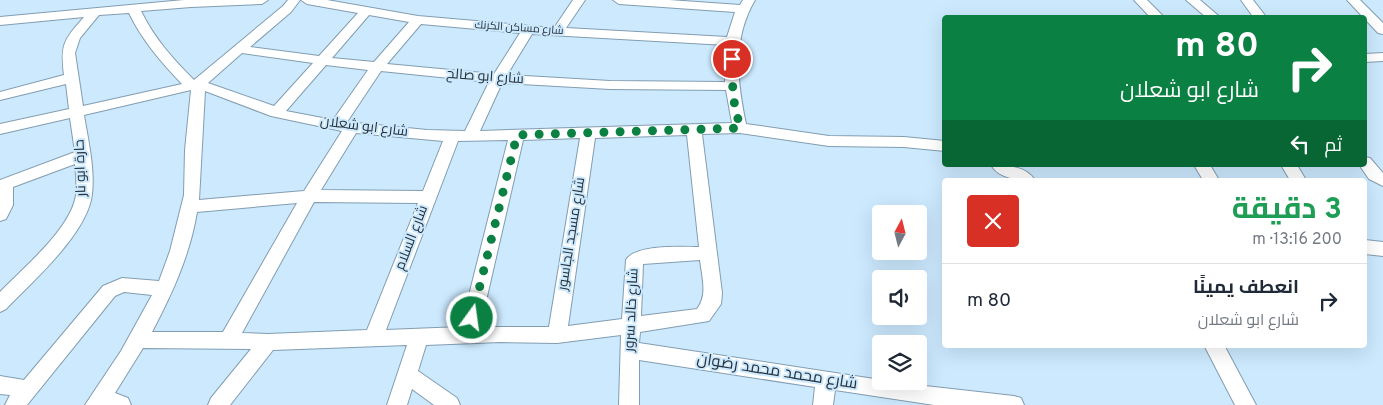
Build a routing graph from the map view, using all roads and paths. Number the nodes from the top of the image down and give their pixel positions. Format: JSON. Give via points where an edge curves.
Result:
{"nodes":[{"id":1,"x":262,"y":0,"type":"edge"},
{"id":2,"x":294,"y":0,"type":"edge"},
{"id":3,"x":307,"y":0,"type":"edge"},
{"id":4,"x":379,"y":0,"type":"edge"},
{"id":5,"x":579,"y":0,"type":"edge"},
{"id":6,"x":627,"y":0,"type":"edge"},
{"id":7,"x":1140,"y":0,"type":"edge"},
{"id":8,"x":1192,"y":0,"type":"edge"},
{"id":9,"x":1247,"y":0,"type":"edge"},
{"id":10,"x":1352,"y":0,"type":"edge"},
{"id":11,"x":192,"y":1,"type":"edge"},
{"id":12,"x":688,"y":2,"type":"edge"},
{"id":13,"x":746,"y":5,"type":"edge"},
{"id":14,"x":91,"y":8,"type":"edge"},
{"id":15,"x":133,"y":8,"type":"junction"},
{"id":16,"x":367,"y":12,"type":"junction"},
{"id":17,"x":1156,"y":15,"type":"edge"},
{"id":18,"x":1210,"y":15,"type":"edge"},
{"id":19,"x":1259,"y":15,"type":"edge"},
{"id":20,"x":418,"y":20,"type":"junction"},
{"id":21,"x":0,"y":21,"type":"edge"},
{"id":22,"x":528,"y":30,"type":"junction"},
{"id":23,"x":1383,"y":30,"type":"edge"},
{"id":24,"x":558,"y":31,"type":"junction"},
{"id":25,"x":733,"y":41,"type":"junction"},
{"id":26,"x":239,"y":49,"type":"junction"},
{"id":27,"x":1383,"y":57,"type":"edge"},
{"id":28,"x":1367,"y":58,"type":"edge"},
{"id":29,"x":322,"y":61,"type":"junction"},
{"id":30,"x":377,"y":67,"type":"junction"},
{"id":31,"x":71,"y":78,"type":"junction"},
{"id":32,"x":497,"y":79,"type":"junction"},
{"id":33,"x":196,"y":85,"type":"junction"},
{"id":34,"x":732,"y":86,"type":"junction"},
{"id":35,"x":0,"y":96,"type":"edge"},
{"id":36,"x":78,"y":112,"type":"junction"},
{"id":37,"x":276,"y":113,"type":"junction"},
{"id":38,"x":345,"y":127,"type":"junction"},
{"id":39,"x":740,"y":128,"type":"junction"},
{"id":40,"x":694,"y":129,"type":"junction"},
{"id":41,"x":0,"y":130,"type":"edge"},
{"id":42,"x":588,"y":133,"type":"junction"},
{"id":43,"x":517,"y":135,"type":"junction"},
{"id":44,"x":452,"y":136,"type":"junction"},
{"id":45,"x":470,"y":136,"type":"junction"},
{"id":46,"x":942,"y":146,"type":"edge"},
{"id":47,"x":83,"y":155,"type":"junction"},
{"id":48,"x":1367,"y":165,"type":"edge"},
{"id":49,"x":1002,"y":167,"type":"edge"},
{"id":50,"x":1203,"y":167,"type":"edge"},
{"id":51,"x":1290,"y":167,"type":"edge"},
{"id":52,"x":1024,"y":178,"type":"edge"},
{"id":53,"x":1210,"y":178,"type":"edge"},
{"id":54,"x":1297,"y":178,"type":"edge"},
{"id":55,"x":1383,"y":180,"type":"edge"},
{"id":56,"x":3,"y":185,"type":"edge"},
{"id":57,"x":309,"y":196,"type":"junction"},
{"id":58,"x":427,"y":198,"type":"junction"},
{"id":59,"x":189,"y":207,"type":"junction"},
{"id":60,"x":0,"y":215,"type":"edge"},
{"id":61,"x":708,"y":253,"type":"junction"},
{"id":62,"x":164,"y":289,"type":"junction"},
{"id":63,"x":0,"y":304,"type":"edge"},
{"id":64,"x":630,"y":325,"type":"junction"},
{"id":65,"x":557,"y":335,"type":"junction"},
{"id":66,"x":468,"y":336,"type":"junction"},
{"id":67,"x":419,"y":338,"type":"junction"},
{"id":68,"x":373,"y":339,"type":"junction"},
{"id":69,"x":138,"y":340,"type":"junction"},
{"id":70,"x":228,"y":340,"type":"junction"},
{"id":71,"x":268,"y":342,"type":"junction"},
{"id":72,"x":1216,"y":348,"type":"edge"},
{"id":73,"x":629,"y":350,"type":"junction"},
{"id":74,"x":407,"y":374,"type":"junction"},
{"id":75,"x":826,"y":379,"type":"junction"},
{"id":76,"x":0,"y":385,"type":"edge"},
{"id":77,"x":28,"y":390,"type":"junction"},
{"id":78,"x":917,"y":400,"type":"edge"},
{"id":79,"x":98,"y":401,"type":"edge"},
{"id":80,"x":15,"y":405,"type":"edge"},
{"id":81,"x":121,"y":405,"type":"edge"},
{"id":82,"x":218,"y":405,"type":"edge"},
{"id":83,"x":396,"y":405,"type":"edge"},
{"id":84,"x":450,"y":405,"type":"edge"},
{"id":85,"x":629,"y":405,"type":"edge"},
{"id":86,"x":823,"y":405,"type":"edge"},
{"id":87,"x":1005,"y":405,"type":"edge"},
{"id":88,"x":1246,"y":405,"type":"edge"}],
"edges":[{"from":1,"to":11,"type":"street"},
{"from":2,"to":26,"type":"street"},
{"from":3,"to":16,"type":"street","name":"شارع مساكن الكرنك"},
{"from":4,"to":16,"type":"street"},
{"from":5,"to":24,"type":"street"},
{"from":6,"to":12,"type":"street"},
{"from":7,"to":17,"type":"street"},
{"from":8,"to":18,"type":"street"},
{"from":9,"to":19,"type":"street"},
{"from":10,"to":23,"type":"street"},
{"from":11,"to":15,"type":"street"},
{"from":12,"to":13,"type":"street"},
{"from":13,"to":25,"type":"street"},
{"from":14,"to":15,"type":"street"},
{"from":14,"to":21,"type":"street"},
{"from":14,"to":31,"type":"street","name":"حارة ابو نار","via":[[70,45]]},
{"from":15,"to":33,"type":"street","via":[[143,29],[164,57]]},
{"from":16,"to":20,"type":"street","name":"شارع مساكن الكرنك"},
{"from":16,"to":29,"type":"street"},
{"from":20,"to":22,"type":"street","name":"شارع مساكن الكرنك"},
{"from":20,"to":30,"type":"street"},
{"from":22,"to":24,"type":"street","name":"شارع مساكن الكرنك"},
{"from":22,"to":32,"type":"street"},
{"from":24,"to":25,"type":"street","name":"شارع مساكن الكرنك"},
{"from":25,"to":34,"type":"street"},
{"from":26,"to":29,"type":"street","name":"شارع ابو صالح"},
{"from":26,"to":33,"type":"street"},
{"from":27,"to":28,"type":"street"},
{"from":29,"to":30,"type":"street","name":"شارع ابو صالح"},
{"from":29,"to":37,"type":"street"},
{"from":30,"to":32,"type":"street","name":"شارع ابو صالح"},
{"from":30,"to":38,"type":"street"},
{"from":31,"to":35,"type":"street"},
{"from":31,"to":36,"type":"street","name":"حارة ابو نار"},
{"from":32,"to":34,"type":"street","name":"شارع ابو صالح","via":[[612,85]]},
{"from":32,"to":45,"type":"street"},
{"from":33,"to":36,"type":"street"},
{"from":33,"to":37,"type":"street","name":"شارع ابو شعلان"},
{"from":33,"to":59,"type":"street"},
{"from":34,"to":39,"type":"street"},
{"from":36,"to":41,"type":"street"},
{"from":36,"to":47,"type":"street","name":"حارة ابو نار"},
{"from":37,"to":38,"type":"street","name":"شارع ابو شعلان"},
{"from":38,"to":44,"type":"street","name":"شارع ابو شعلان"},
{"from":38,"to":57,"type":"street"},
{"from":39,"to":40,"type":"street","name":"شارع ابو شعلان"},
{"from":39,"to":46,"type":"street","name":"شارع ابو شعلان","via":[[829,141]]},
{"from":40,"to":42,"type":"street","name":"شارع ابو شعلان"},
{"from":40,"to":61,"type":"street"},
{"from":42,"to":43,"type":"street","name":"شارع ابو شعلان"},
{"from":42,"to":65,"type":"street","name":"شارع مسجد الجاسور"},
{"from":43,"to":45,"type":"street","name":"شارع ابو شعلان"},
{"from":43,"to":66,"type":"street"},
{"from":44,"to":45,"type":"street","name":"شارع ابو شعلان"},
{"from":44,"to":58,"type":"street","name":"شارع السلام"},
{"from":47,"to":56,"type":"street"},
{"from":47,"to":63,"type":"street","name":"حارة ابو نار","via":[[84,194],[76,219],[55,247]]},
{"from":48,"to":55,"type":"street"},
{"from":49,"to":52,"type":"street"},
{"from":50,"to":53,"type":"street"},
{"from":51,"to":54,"type":"street"},
{"from":56,"to":60,"type":"street","via":[[5,205]]},
{"from":57,"to":58,"type":"street"},
{"from":57,"to":59,"type":"street"},
{"from":57,"to":70,"type":"street"},
{"from":58,"to":68,"type":"street","name":"شارع السلام"},
{"from":59,"to":62,"type":"street"},
{"from":61,"to":64,"type":"street","via":[[712,304],[702,316]]},
{"from":61,"to":64,"type":"street","name":"شارع خالد سرور","via":[[636,258]]},
{"from":62,"to":69,"type":"street"},
{"from":62,"to":77,"type":"street","via":[[122,285],[109,290]]},
{"from":64,"to":65,"type":"street"},
{"from":64,"to":73,"type":"street","name":"شارع خالد سرور"},
{"from":65,"to":66,"type":"street"},
{"from":66,"to":67,"type":"street"},
{"from":67,"to":68,"type":"street"},
{"from":67,"to":74,"type":"street"},
{"from":68,"to":71,"type":"street"},
{"from":69,"to":70,"type":"street"},
{"from":69,"to":79,"type":"street"},
{"from":70,"to":71,"type":"street"},
{"from":71,"to":82,"type":"street"},
{"from":72,"to":88,"type":"street"},
{"from":73,"to":75,"type":"street","name":"شارع محمد محمد رضوان"},
{"from":73,"to":85,"type":"street","name":"شارع خالد سرور"},
{"from":74,"to":83,"type":"street"},
{"from":74,"to":84,"type":"street"},
{"from":75,"to":78,"type":"street","name":"شارع محمد محمد رضوان"},
{"from":75,"to":86,"type":"street"},
{"from":76,"to":77,"type":"street"},
{"from":77,"to":80,"type":"street"},
{"from":78,"to":87,"type":"street","name":"شارع محمد محمد رضوان"},
{"from":79,"to":81,"type":"street"}]}
